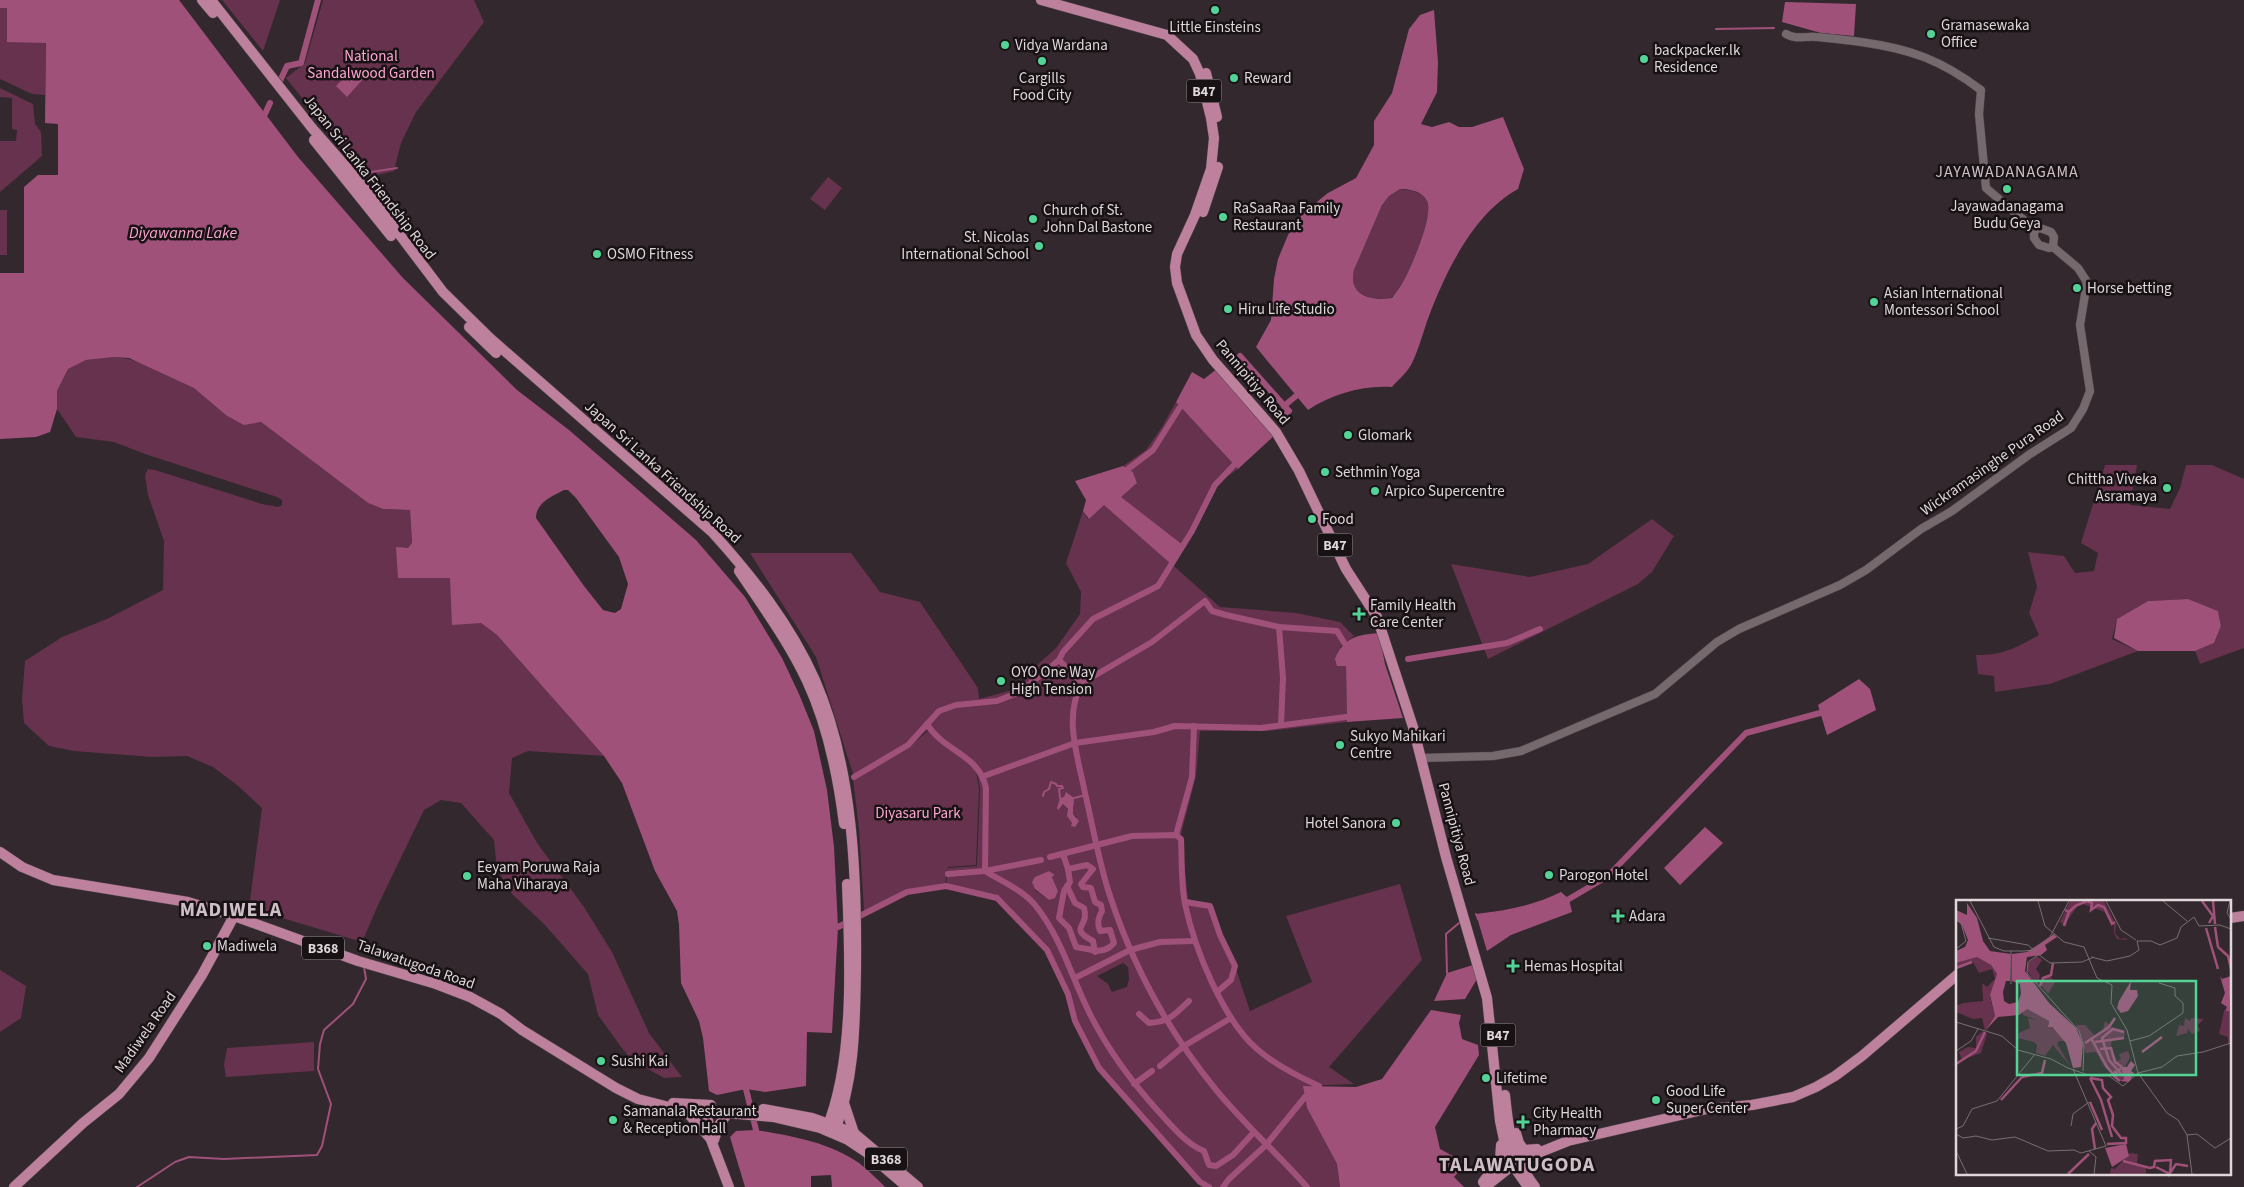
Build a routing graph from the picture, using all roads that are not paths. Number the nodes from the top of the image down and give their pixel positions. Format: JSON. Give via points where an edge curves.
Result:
{"nodes":[{"id":1,"x":202,"y":0,"type":"edge"},
{"id":2,"x":211,"y":0,"type":"edge"},
{"id":3,"x":1041,"y":0,"type":"edge"},
{"id":4,"x":1067,"y":0,"type":"edge"},
{"id":5,"x":1786,"y":34,"type":"dead end"},
{"id":6,"x":2034,"y":230,"type":"junction"},
{"id":7,"x":2053,"y":247,"type":"junction"},
{"id":8,"x":1424,"y":757,"type":"junction"},
{"id":9,"x":0,"y":852,"type":"edge"},
{"id":10,"x":851,"y":908,"type":"junction"},
{"id":11,"x":234,"y":916,"type":"junction"},
{"id":12,"x":1956,"y":976,"type":"edge"},
{"id":13,"x":662,"y":1104,"type":"junction"},
{"id":14,"x":840,"y":1104,"type":"junction"},
{"id":15,"x":709,"y":1108,"type":"junction"},
{"id":16,"x":1506,"y":1109,"type":"junction"},
{"id":17,"x":684,"y":1110,"type":"junction"},
{"id":18,"x":743,"y":1111,"type":"junction"},
{"id":19,"x":728,"y":1113,"type":"junction"},
{"id":20,"x":774,"y":1114,"type":"junction"},
{"id":21,"x":812,"y":1118,"type":"junction"},
{"id":22,"x":1501,"y":1126,"type":"junction"},
{"id":23,"x":832,"y":1128,"type":"junction"},
{"id":24,"x":854,"y":1133,"type":"junction"},
{"id":25,"x":712,"y":1140,"type":"junction"},
{"id":26,"x":1556,"y":1146,"type":"junction"},
{"id":27,"x":1515,"y":1163,"type":"junction"},
{"id":28,"x":14,"y":1187,"type":"edge"},
{"id":29,"x":729,"y":1187,"type":"edge"},
{"id":30,"x":907,"y":1187,"type":"edge"},
{"id":31,"x":918,"y":1187,"type":"edge"},
{"id":32,"x":1480,"y":1187,"type":"edge"},
{"id":33,"x":1485,"y":1187,"type":"edge"},
{"id":34,"x":1490,"y":1187,"type":"edge"},
{"id":35,"x":1521,"y":1187,"type":"edge"},
{"id":36,"x":1528,"y":1187,"type":"edge"},
{"id":37,"x":1536,"y":1187,"type":"edge"}],
"edges":[{"from":1,"to":10,"type":"main road","name":"Japan Sri Lanka Friendship Road","via":[[404,253],[482,341],[707,536],[736,567],[779,628],[808,682],[829,744],[841,803]]},
{"from":2,"to":10,"type":"main road","name":"Japan Sri Lanka Friendship Road","via":[[312,128],[362,185],[443,292],[498,346],[712,532],[775,608],[815,680],[843,767],[849,803]]},
{"from":3,"to":8,"type":"main road","name":"Pannipitiya Road","number":"B47","via":[[1157,30],[1193,59],[1202,83],[1214,138],[1211,169],[1177,254],[1177,283],[1196,335],[1213,360],[1276,432],[1346,568],[1377,617]]},
{"from":4,"to":8,"type":"main road","name":"Pannipitiya Road","number":"B47","via":[[1170,29],[1187,43],[1206,72],[1220,138],[1218,170],[1184,256],[1184,281],[1202,332],[1218,356],[1281,428],[1352,565],[1384,619]]},
{"from":5,"to":6,"type":"street","name":"Wickramasinghe Pura Road","via":[[1795,38],[1814,36],[1861,42],[1917,54],[1952,70],[1980,90],[1986,188]]},
{"from":6,"to":7,"type":"street","name":"Wickramasinghe Pura Road","via":[[2034,238],[2039,245]]},
{"from":6,"to":7,"type":"street","via":[[2040,228],[2051,232]]},
{"from":7,"to":8,"type":"street","name":"Wickramasinghe Pura Road","via":[[2078,268],[2087,282],[2080,325],[2090,390],[2071,428],[1915,533],[1866,570],[1717,642],[1655,694],[1521,751],[1493,756]]},
{"from":8,"to":16,"type":"main road","name":"Pannipitiya Road","number":"B47","via":[[1493,996]]},
{"from":8,"to":22,"type":"main road","name":"Pannipitiya Road","number":"B47","via":[[1487,998]]},
{"from":9,"to":11,"type":"main road","name":"Talawatugoda Road","number":"B368","via":[[22,867],[65,883],[169,898]]},
{"from":10,"to":14,"type":"main road","name":"Japan Sri Lanka Friendship Road","via":[[847,1034]]},
{"from":11,"to":13,"type":"main road","name":"Talawatugoda Road","number":"B368","via":[[470,997],[616,1088],[638,1099]]},
{"from":11,"to":28,"type":"main road","name":"Madiwela Road","via":[[202,975],[149,1058],[119,1094]]},
{"from":12,"to":26,"type":"main road","via":[[1845,1069],[1793,1097],[1707,1109]]},
{"from":13,"to":15,"type":"main road","name":"Talawatugoda Road","number":"B368","via":[[686,1103]]},
{"from":13,"to":17,"type":"main road","name":"Talawatugoda Road","number":"B368"},
{"from":14,"to":21,"type":"main road"},
{"from":14,"to":23,"type":"main road","name":"Japan Sri Lanka Friendship Road"},
{"from":14,"to":24,"type":"main road"},
{"from":15,"to":17,"type":"main road","name":"Talawatugoda Road","number":"B368"},
{"from":15,"to":18,"type":"main road","name":"Talawatugoda Road","number":"B368"},
{"from":15,"to":19,"type":"main road","name":"Talawatugoda Road","number":"B368"},
{"from":15,"to":25,"type":"main road"},
{"from":16,"to":26,"type":"main road","via":[[1518,1144],[1524,1150]]},
{"from":16,"to":27,"type":"main road","name":"Pannipitiya Road","number":"B47"},
{"from":17,"to":25,"type":"main road"},
{"from":18,"to":19,"type":"main road","name":"Talawatugoda Road","number":"B368"},
{"from":18,"to":20,"type":"main road","name":"Talawatugoda Road","number":"B368"},
{"from":19,"to":25,"type":"main road"},
{"from":20,"to":21,"type":"main road","name":"Talawatugoda Road","number":"B368"},
{"from":20,"to":23,"type":"main road","name":"Talawatugoda Road","number":"B368"},
{"from":21,"to":23,"type":"main road","name":"Talawatugoda Road","number":"B368"},
{"from":22,"to":27,"type":"main road","name":"Pannipitiya Road","number":"B47","via":[[1507,1154]]},
{"from":22,"to":32,"type":"main road","via":[[1501,1159]]},
{"from":23,"to":24,"type":"main road","name":"Talawatugoda Road","number":"B368"},
{"from":23,"to":30,"type":"main road","name":"Talawatugoda Road","number":"B368"},
{"from":24,"to":31,"type":"main road","name":"Talawatugoda Road","number":"B368"},
{"from":25,"to":29,"type":"main road"},
{"from":26,"to":27,"type":"main road"},
{"from":26,"to":37,"type":"main road","via":[[1529,1164]]},
{"from":27,"to":33,"type":"main road"},
{"from":27,"to":36,"type":"main road","name":"Pannipitiya Road","number":"B47"},
{"from":27,"to":37,"type":"main road","name":"Pannipitiya Road","number":"B47"},
{"from":34,"to":35,"type":"main road","via":[[1500,1178],[1509,1176]]}]}
